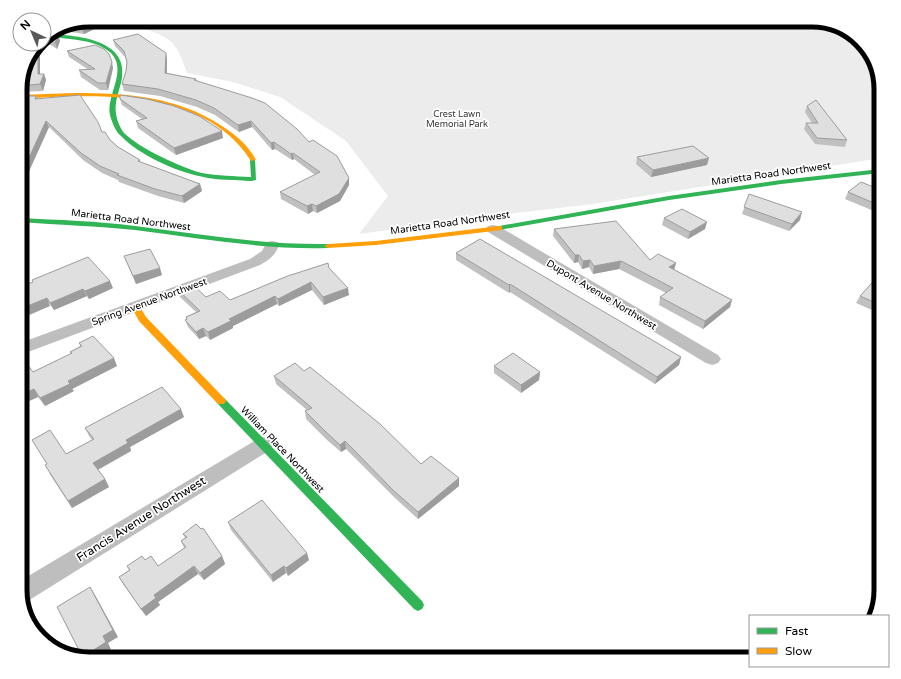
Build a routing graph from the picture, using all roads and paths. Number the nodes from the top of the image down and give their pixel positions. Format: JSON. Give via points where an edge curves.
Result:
{"nodes":[{"id":1,"x":57,"y":36,"type":"edge"},
{"id":2,"x":114,"y":96,"type":"junction"},
{"id":3,"x":27,"y":97,"type":"edge"},
{"id":4,"x":874,"y":173,"type":"edge"},
{"id":5,"x":27,"y":220,"type":"edge"},
{"id":6,"x":493,"y":229,"type":"junction"},
{"id":7,"x":272,"y":245,"type":"junction"},
{"id":8,"x":135,"y":306,"type":"junction"},
{"id":9,"x":27,"y":346,"type":"edge"},
{"id":10,"x":712,"y":359,"type":"dead end"},
{"id":11,"x":263,"y":445,"type":"junction"},
{"id":12,"x":27,"y":590,"type":"edge"},
{"id":13,"x":418,"y":605,"type":"dead end"}],
"edges":[{"from":1,"to":2,"type":"street","via":[[89,40],[117,57],[121,69]]},
{"from":2,"to":2,"type":"street","via":[[139,98],[186,108],[213,120],[232,134],[247,150],[254,164],[254,180],[198,174],[166,161],[135,143],[123,135],[115,121],[112,110]]},
{"from":2,"to":3,"type":"street"},
{"from":4,"to":6,"type":"street","name":"Marietta Road Northwest","via":[[669,198]]},
{"from":5,"to":7,"type":"street","name":"Marietta Road Northwest","via":[[108,225]]},
{"from":6,"to":7,"type":"street","name":"Marietta Road Northwest","via":[[376,243]]},
{"from":6,"to":10,"type":"street","name":"Dupont Avenue Northwest"},
{"from":7,"to":8,"type":"street","name":"Spring Avenue Northwest","via":[[268,254],[255,262]]},
{"from":8,"to":9,"type":"street","name":"Spring Avenue Northwest"},
{"from":8,"to":11,"type":"street","name":"William Place Northwest","via":[[142,319]]},
{"from":11,"to":12,"type":"street","name":"Francis Avenue Northwest"},
{"from":11,"to":13,"type":"street","name":"William Place Northwest"}]}
